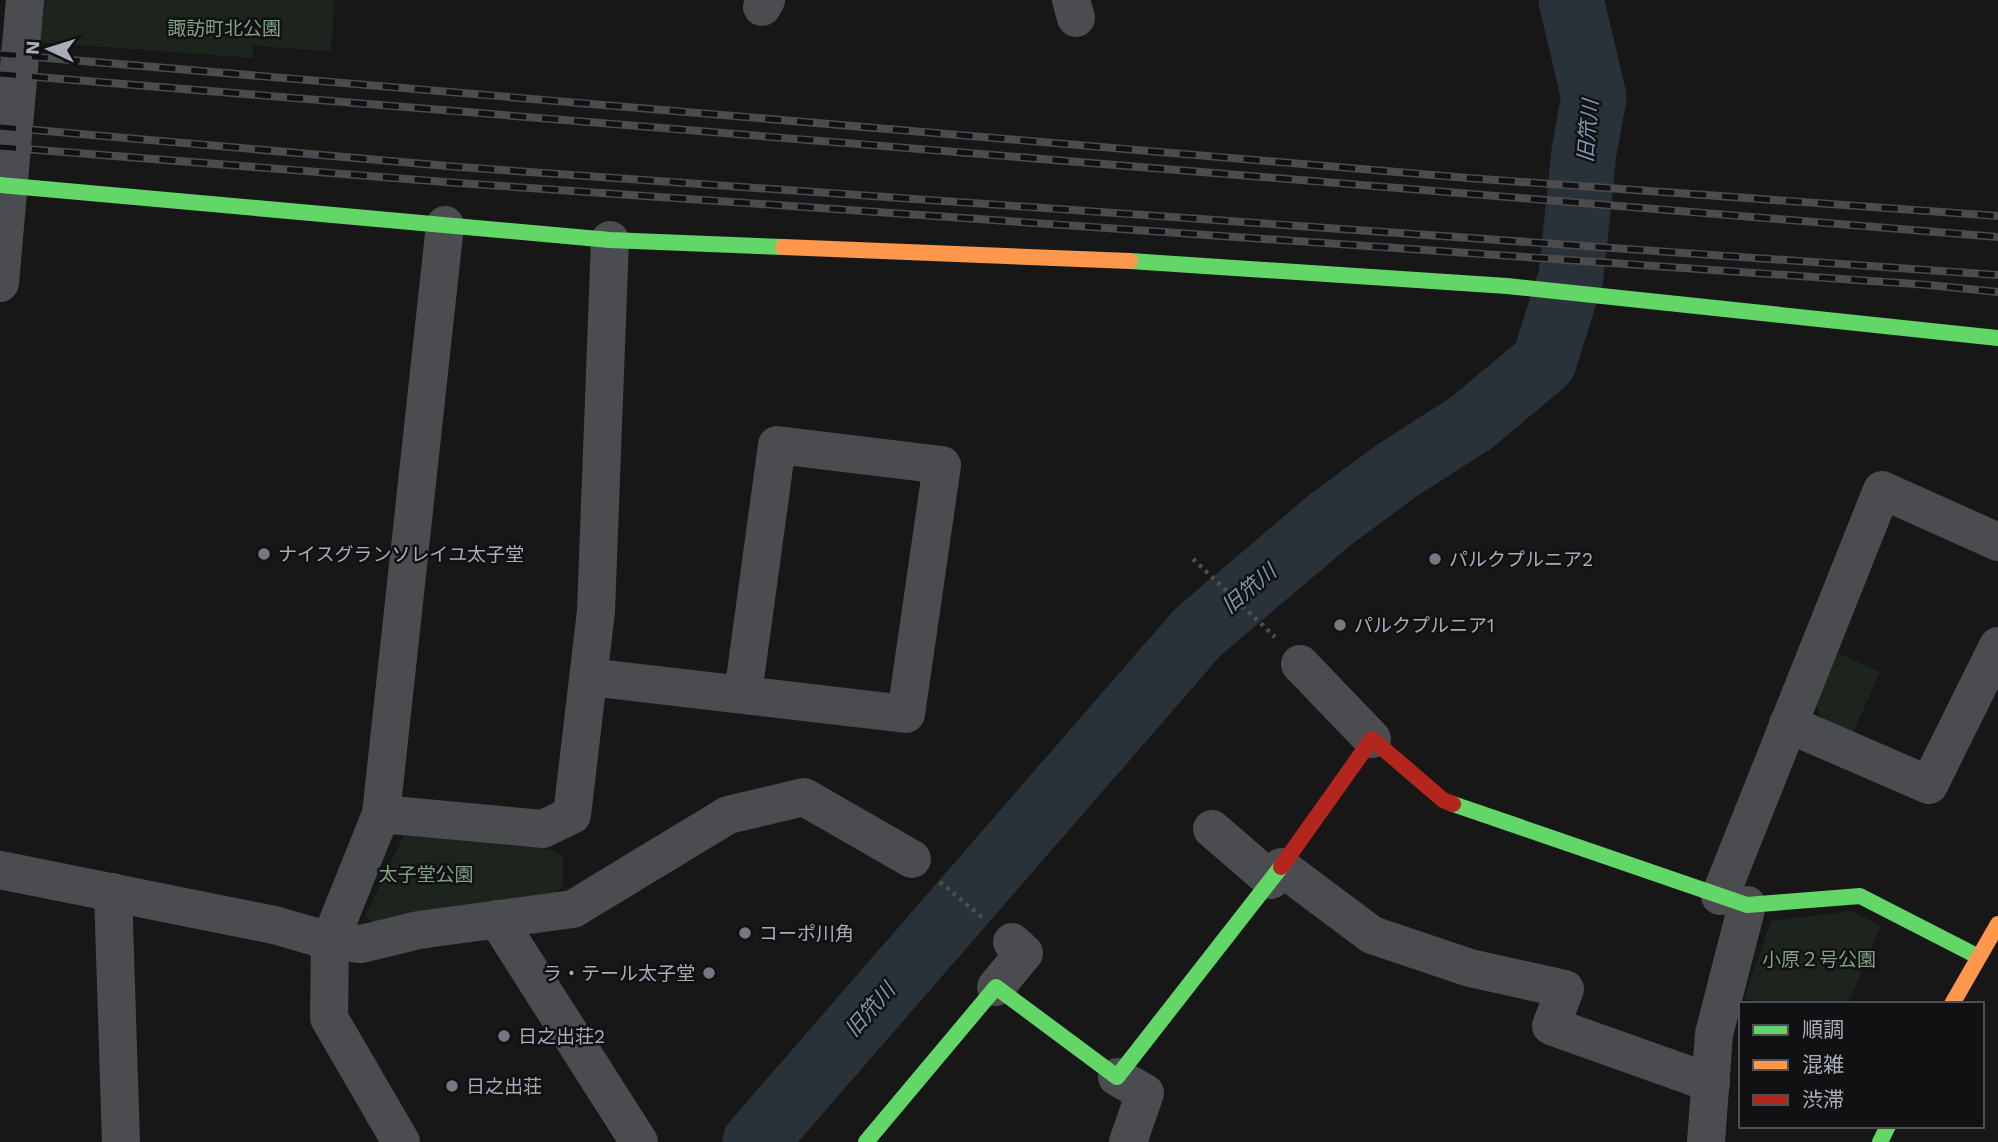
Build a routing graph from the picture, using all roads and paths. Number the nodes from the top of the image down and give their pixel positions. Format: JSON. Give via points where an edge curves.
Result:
{"nodes":[{"id":1,"x":16,"y":18,"type":"edge"},
{"id":2,"x":5,"y":186,"type":"edge"},
{"id":3,"x":445,"y":225,"type":"junction"},
{"id":4,"x":610,"y":240,"type":"junction"},
{"id":5,"x":0,"y":283,"type":"edge"},
{"id":6,"x":1998,"y":338,"type":"edge"},
{"id":7,"x":1998,"y":542,"type":"edge"},
{"id":8,"x":1193,"y":559,"type":"dead end"},
{"id":9,"x":1998,"y":646,"type":"edge"},
{"id":10,"x":1291,"y":654,"type":"joint"},
{"id":11,"x":589,"y":677,"type":"junction"},
{"id":12,"x":743,"y":694,"type":"junction"},
{"id":13,"x":1788,"y":724,"type":"junction"},
{"id":14,"x":1372,"y":739,"type":"junction"},
{"id":15,"x":381,"y":814,"type":"junction"},
{"id":16,"x":1212,"y":829,"type":"dead end"},
{"id":17,"x":912,"y":859,"type":"joint"},
{"id":18,"x":0,"y":870,"type":"edge"},
{"id":19,"x":1276,"y":874,"type":"junction"},
{"id":20,"x":113,"y":892,"type":"junction"},
{"id":21,"x":1733,"y":900,"type":"junction"},
{"id":22,"x":498,"y":919,"type":"junction"},
{"id":23,"x":1998,"y":924,"type":"edge"},
{"id":24,"x":330,"y":941,"type":"junction"},
{"id":25,"x":1012,"y":942,"type":"joint"},
{"id":26,"x":1977,"y":956,"type":"junction"},
{"id":27,"x":996,"y":987,"type":"junction"},
{"id":28,"x":1953,"y":1002,"type":"edge"},
{"id":29,"x":1117,"y":1077,"type":"junction"},
{"id":30,"x":1711,"y":1083,"type":"junction"},
{"id":31,"x":121,"y":1142,"type":"edge"},
{"id":32,"x":401,"y":1142,"type":"edge"},
{"id":33,"x":639,"y":1142,"type":"edge"},
{"id":34,"x":866,"y":1142,"type":"edge"},
{"id":35,"x":1128,"y":1142,"type":"edge"},
{"id":36,"x":1706,"y":1142,"type":"edge"}],
"edges":[{"from":1,"to":2,"type":"street"},
{"from":2,"to":3,"type":"street"},
{"from":2,"to":5,"type":"street"},
{"from":3,"to":4,"type":"street"},
{"from":3,"to":15,"type":"street"},
{"from":4,"to":6,"type":"street","via":[[1160,262],[1507,286]]},
{"from":4,"to":11,"type":"street","via":[[596,611]]},
{"from":7,"to":13,"type":"street","via":[[1882,490]]},
{"from":8,"to":10,"type":"path"},
{"from":9,"to":13,"type":"street","via":[[1929,785]]},
{"from":10,"to":14,"type":"street"},
{"from":11,"to":12,"type":"street"},
{"from":11,"to":15,"type":"street","via":[[572,815],[543,829]]},
{"from":12,"to":12,"type":"street","via":[[906,714],[942,465],[777,445]]},
{"from":13,"to":21,"type":"street"},
{"from":14,"to":19,"type":"street"},
{"from":14,"to":21,"type":"street","via":[[1443,800]]},
{"from":15,"to":24,"type":"street"},
{"from":16,"to":19,"type":"street"},
{"from":17,"to":22,"type":"street","via":[[804,797],[728,815],[573,909]]},
{"from":17,"to":25,"type":"path"},
{"from":18,"to":20,"type":"street"},
{"from":19,"to":29,"type":"street"},
{"from":19,"to":30,"type":"street","via":[[1372,935],[1470,968],[1565,989],[1551,1026]]},
{"from":20,"to":24,"type":"street"},
{"from":20,"to":31,"type":"street"},
{"from":21,"to":26,"type":"street","via":[[1860,896]]},
{"from":21,"to":30,"type":"street"},
{"from":22,"to":24,"type":"street","via":[[361,944]]},
{"from":22,"to":33,"type":"street"},
{"from":23,"to":26,"type":"street"},
{"from":24,"to":32,"type":"street","via":[[329,1017]]},
{"from":25,"to":27,"type":"street","via":[[1024,953]]},
{"from":26,"to":28,"type":"street"},
{"from":27,"to":29,"type":"street"},
{"from":27,"to":34,"type":"street"},
{"from":29,"to":35,"type":"street","via":[[1145,1093]]},
{"from":30,"to":36,"type":"street"}]}
